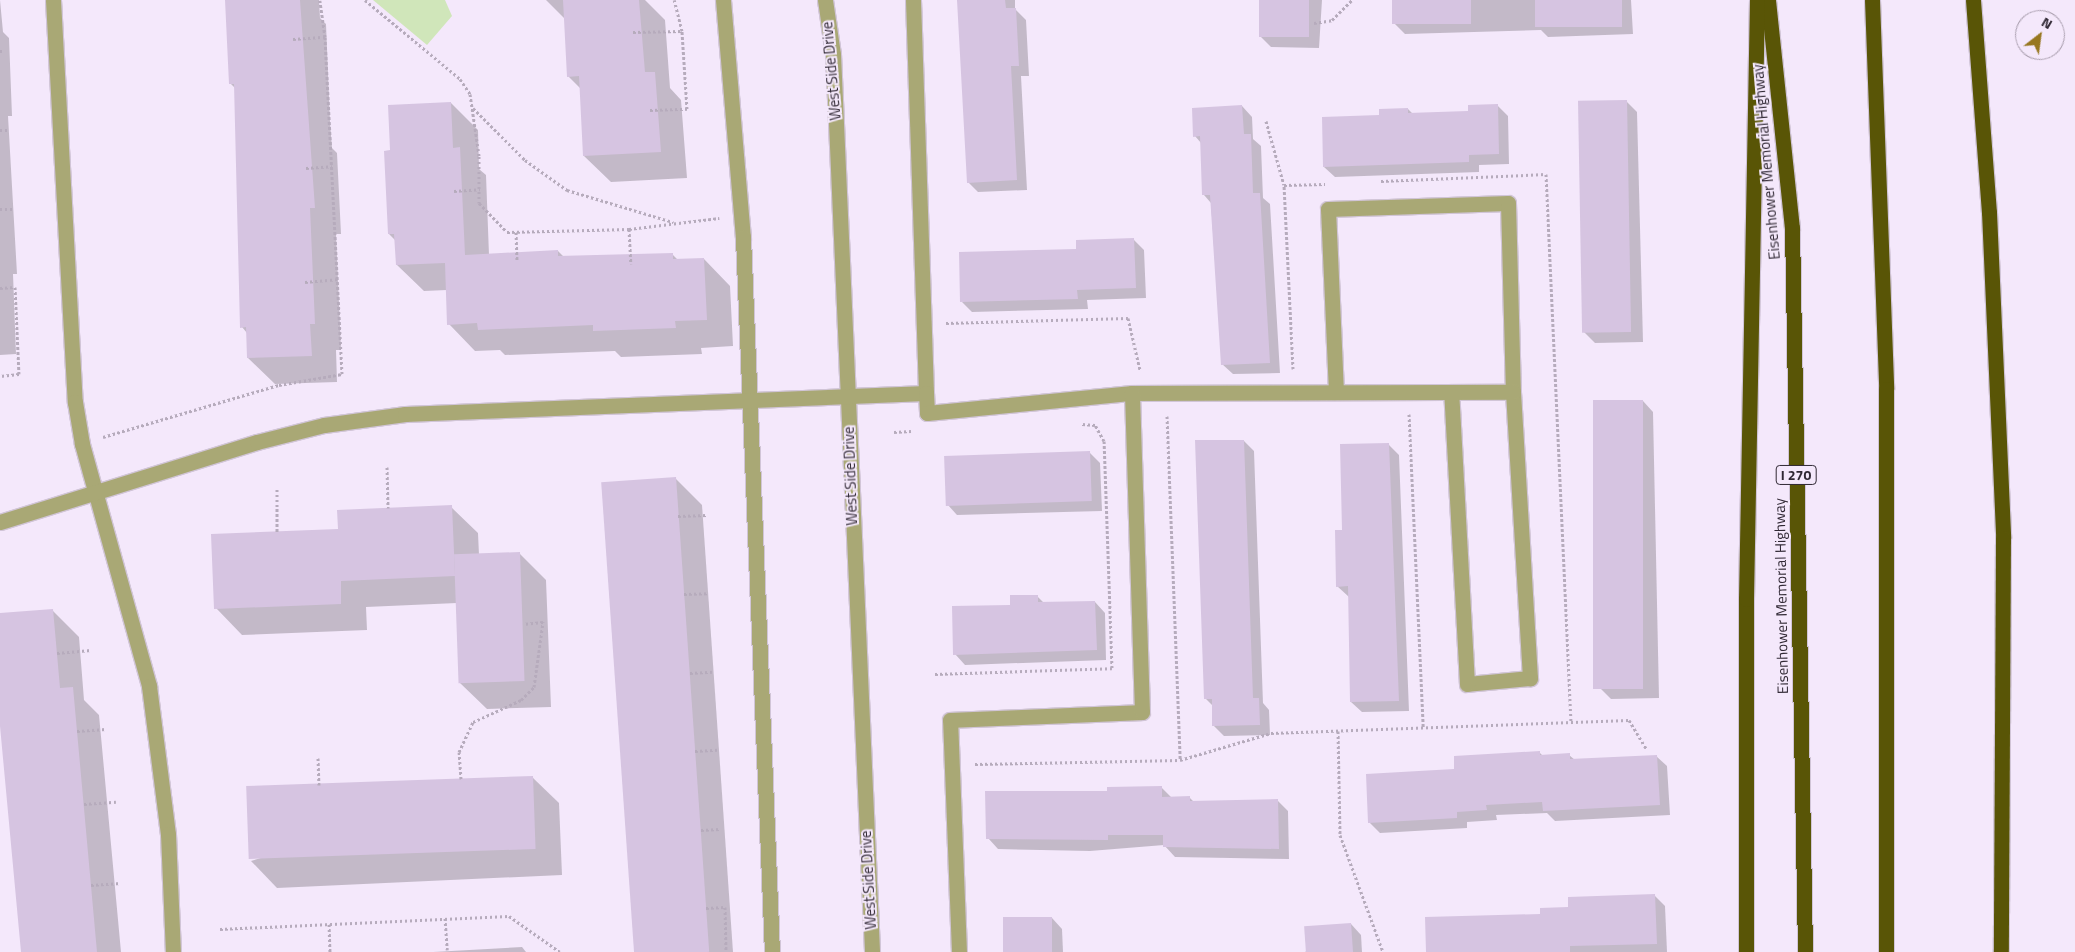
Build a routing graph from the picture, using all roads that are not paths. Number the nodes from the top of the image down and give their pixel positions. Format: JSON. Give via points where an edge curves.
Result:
{"nodes":[{"id":1,"x":53,"y":0,"type":"edge"},
{"id":2,"x":723,"y":0,"type":"edge"},
{"id":3,"x":825,"y":0,"type":"edge"},
{"id":4,"x":913,"y":0,"type":"edge"},
{"id":5,"x":1757,"y":0,"type":"edge"},
{"id":6,"x":1768,"y":0,"type":"edge"},
{"id":7,"x":1872,"y":0,"type":"edge"},
{"id":8,"x":1974,"y":0,"type":"edge"},
{"id":9,"x":1336,"y":392,"type":"junction"},
{"id":10,"x":1451,"y":392,"type":"junction"},
{"id":11,"x":1513,"y":392,"type":"junction"},
{"id":12,"x":926,"y":393,"type":"junction"},
{"id":13,"x":1132,"y":393,"type":"junction"},
{"id":14,"x":847,"y":397,"type":"junction"},
{"id":15,"x":747,"y":401,"type":"junction"},
{"id":16,"x":96,"y":494,"type":"junction"},
{"id":17,"x":0,"y":522,"type":"edge"},
{"id":18,"x":173,"y":952,"type":"edge"},
{"id":19,"x":772,"y":952,"type":"edge"},
{"id":20,"x":872,"y":952,"type":"edge"},
{"id":21,"x":959,"y":952,"type":"edge"},
{"id":22,"x":1746,"y":952,"type":"edge"},
{"id":23,"x":1804,"y":952,"type":"edge"},
{"id":24,"x":1886,"y":952,"type":"edge"},
{"id":25,"x":2001,"y":952,"type":"edge"}],
"edges":[{"from":1,"to":16,"type":"street","via":[[69,346],[82,444]]},
{"from":2,"to":15,"type":"street","via":[[743,237]]},
{"from":3,"to":14,"type":"street","name":"West Side Drive","via":[[833,54]]},
{"from":4,"to":12,"type":"street"},
{"from":5,"to":22,"type":"highway","via":[[1746,599]]},
{"from":6,"to":23,"type":"highway","name":"Eisenhower Memorial Highway","number":"I 270","via":[[1792,228]]},
{"from":7,"to":24,"type":"highway","via":[[1886,389]]},
{"from":8,"to":25,"type":"highway","via":[[1990,212],[2003,538]]},
{"from":9,"to":10,"type":"street"},
{"from":9,"to":11,"type":"street","via":[[1328,208],[1508,203]]},
{"from":9,"to":13,"type":"street"},
{"from":10,"to":11,"type":"street"},
{"from":10,"to":11,"type":"street","via":[[1467,684],[1530,678]]},
{"from":12,"to":13,"type":"street","via":[[927,413]]},
{"from":12,"to":14,"type":"street"},
{"from":13,"to":21,"type":"street","via":[[1142,712],[950,720]]},
{"from":14,"to":15,"type":"street"},
{"from":14,"to":20,"type":"street","name":"West Side Drive"},
{"from":15,"to":16,"type":"street","via":[[405,414],[324,425]]},
{"from":15,"to":19,"type":"street"},
{"from":16,"to":17,"type":"street"},
{"from":16,"to":18,"type":"street","via":[[149,686],[168,834]]}]}
